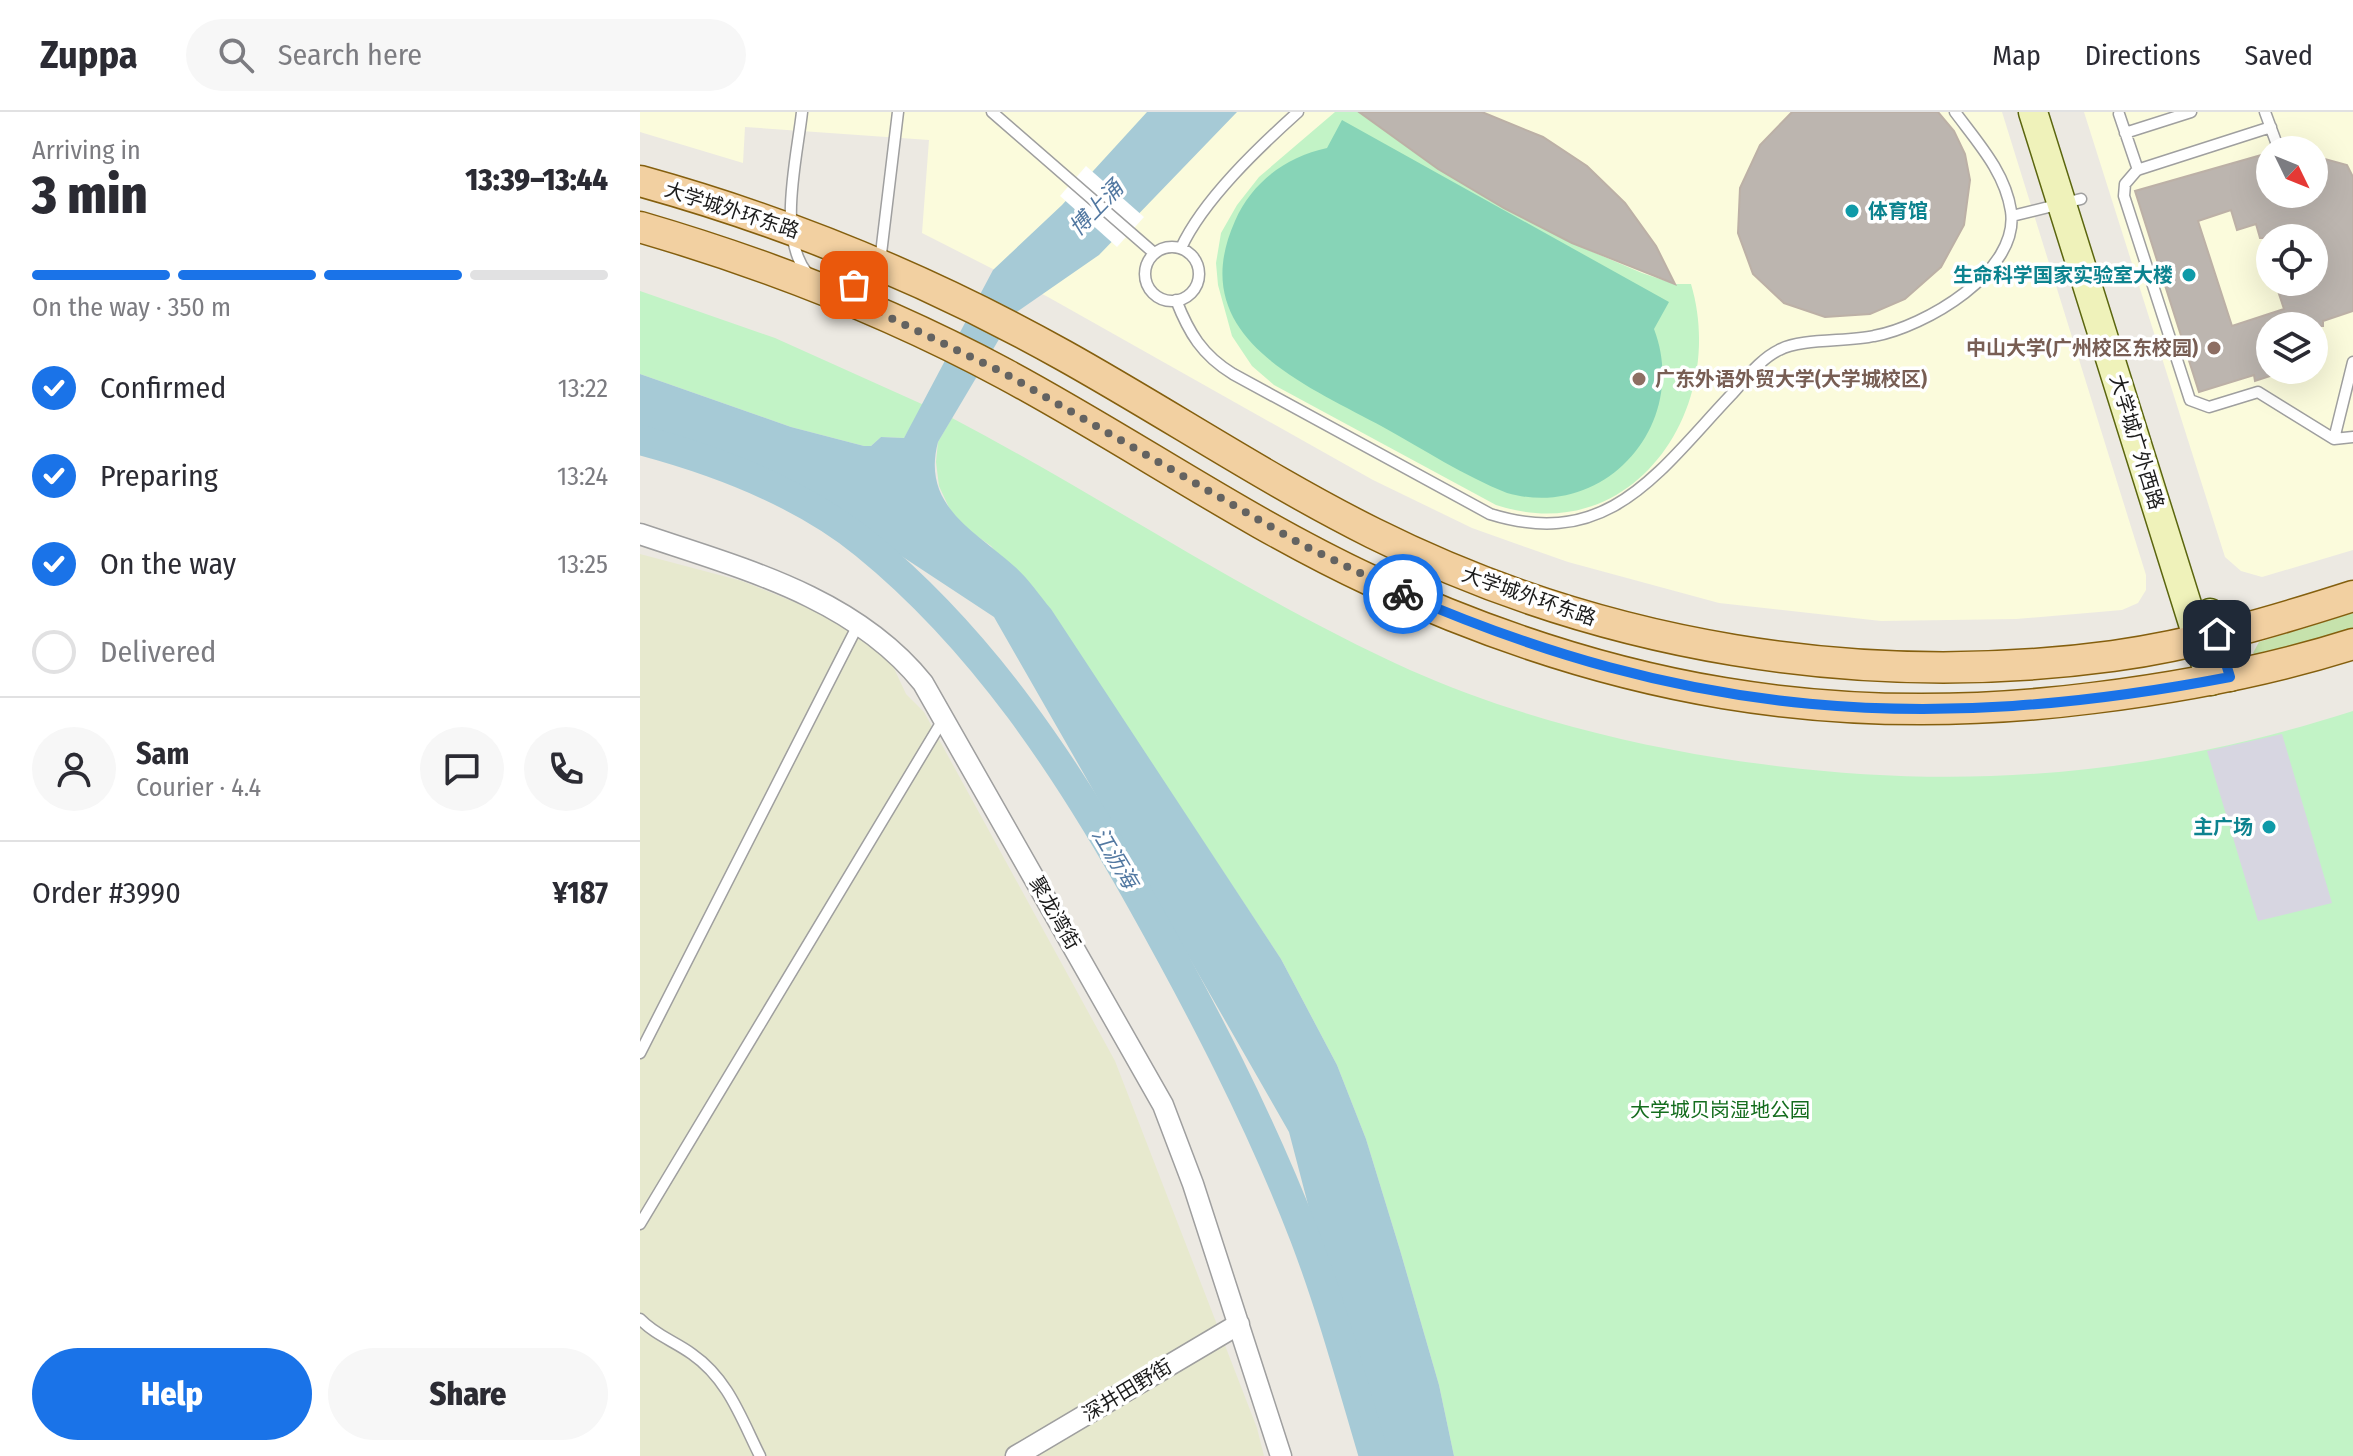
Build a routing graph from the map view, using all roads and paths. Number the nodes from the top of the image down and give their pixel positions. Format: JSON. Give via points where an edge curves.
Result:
{"nodes":[{"id":1,"x":802,"y":112,"type":"edge"},
{"id":2,"x":898,"y":112,"type":"edge"},
{"id":3,"x":992,"y":112,"type":"edge"},
{"id":4,"x":1298,"y":112,"type":"edge"},
{"id":5,"x":1955,"y":112,"type":"edge"},
{"id":6,"x":2033,"y":112,"type":"edge"},
{"id":7,"x":2053,"y":112,"type":"edge"},
{"id":8,"x":2191,"y":112,"type":"edge"},
{"id":9,"x":2265,"y":112,"type":"edge"},
{"id":10,"x":2119,"y":114,"type":"edge"},
{"id":11,"x":2271,"y":127,"type":"junction"},
{"id":12,"x":2125,"y":133,"type":"junction"},
{"id":13,"x":2274,"y":136,"type":"edge"},
{"id":14,"x":2138,"y":170,"type":"junction"},
{"id":15,"x":640,"y":181,"type":"edge"},
{"id":16,"x":2071,"y":201,"type":"junction"},
{"id":17,"x":740,"y":211,"type":"junction"},
{"id":18,"x":2012,"y":216,"type":"junction"},
{"id":19,"x":640,"y":227,"type":"edge"},
{"id":20,"x":790,"y":229,"type":"junction"},
{"id":21,"x":1181,"y":248,"type":"junction"},
{"id":22,"x":725,"y":253,"type":"junction"},
{"id":23,"x":1154,"y":253,"type":"junction"},
{"id":24,"x":874,"y":262,"type":"junction"},
{"id":25,"x":818,"y":286,"type":"junction"},
{"id":26,"x":854,"y":300,"type":"junction"},
{"id":27,"x":1176,"y":300,"type":"junction"},
{"id":28,"x":2353,"y":362,"type":"edge"},
{"id":29,"x":2353,"y":437,"type":"edge"},
{"id":30,"x":2334,"y":439,"type":"junction"},
{"id":31,"x":640,"y":534,"type":"edge"},
{"id":32,"x":2353,"y":596,"type":"edge"},
{"id":33,"x":859,"y":623,"type":"junction"},
{"id":34,"x":2207,"y":636,"type":"junction"},
{"id":35,"x":2353,"y":644,"type":"edge"},
{"id":36,"x":2220,"y":679,"type":"junction"},
{"id":37,"x":945,"y":716,"type":"junction"},
{"id":38,"x":640,"y":1053,"type":"edge"},
{"id":39,"x":640,"y":1224,"type":"edge"},
{"id":40,"x":640,"y":1319,"type":"edge"},
{"id":41,"x":1239,"y":1324,"type":"junction"},
{"id":42,"x":760,"y":1456,"type":"edge"},
{"id":43,"x":1016,"y":1456,"type":"edge"},
{"id":44,"x":1281,"y":1456,"type":"edge"}],
"edges":[{"from":1,"to":20,"type":"lane"},
{"from":2,"to":24,"type":"lane"},
{"from":3,"to":23,"type":"lane"},
{"from":4,"to":21,"type":"lane","via":[[1220,193]]},
{"from":5,"to":18,"type":"lane","via":[[1994,164]]},
{"from":6,"to":16,"type":"main road","name":"大学城广外西路"},
{"from":7,"to":16,"type":"main road","name":"大学城广外西路"},
{"from":8,"to":12,"type":"lane"},
{"from":9,"to":11,"type":"lane"},
{"from":10,"to":12,"type":"lane"},
{"from":11,"to":13,"type":"lane"},
{"from":11,"to":14,"type":"lane"},
{"from":12,"to":14,"type":"lane"},
{"from":14,"to":30,"type":"lane","via":[[2128,178],[2124,196],[2190,400],[2209,407],[2258,392]]},
{"from":15,"to":17,"type":"main road","name":"大学城外环东路"},
{"from":16,"to":18,"type":"lane"},
{"from":16,"to":34,"type":"main road","name":"大学城广外西路"},
{"from":17,"to":20,"type":"main road","name":"大学城外环东路"},
{"from":17,"to":22,"type":"main road","via":[[738,234]]},
{"from":18,"to":27,"type":"lane","via":[[2008,238],[1993,263],[1944,309],[1915,325],[1877,336],[1778,350],[1641,488],[1592,518],[1566,524],[1532,524],[1490,514],[1233,374],[1193,339]]},
{"from":19,"to":22,"type":"main road"},
{"from":20,"to":24,"type":"main road","name":"大学城外环东路"},
{"from":20,"to":25,"type":"lane","via":[[795,255]]},
{"from":21,"to":23,"type":"lane","via":[[1164,247]]},
{"from":21,"to":27,"type":"lane","via":[[1196,260],[1199,279],[1193,291]]},
{"from":22,"to":25,"type":"main road"},
{"from":23,"to":27,"type":"lane","via":[[1145,269],[1149,288],[1157,297]]},
{"from":24,"to":26,"type":"main road","via":[[856,278]]},
{"from":24,"to":34,"type":"main road","name":"大学城外环东路","via":[[1026,334],[1374,533],[1472,578],[1620,627],[1775,657],[1913,668],[2038,664]]},
{"from":25,"to":26,"type":"main road"},
{"from":26,"to":36,"type":"main road","via":[[1004,373],[1369,580],[1514,640],[1588,662],[1743,697],[1877,711],[2013,708]]},
{"from":28,"to":30,"type":"lane"},
{"from":29,"to":30,"type":"lane"},
{"from":31,"to":33,"type":"street","name":"聚龙湾街","via":[[760,575]]},
{"from":32,"to":34,"type":"main road","name":"大学城外环东路"},
{"from":33,"to":37,"type":"street","name":"聚龙湾街","via":[[902,657]]},
{"from":33,"to":38,"type":"lane"},
{"from":34,"to":36,"type":"main road","name":"大学城广外西路"},
{"from":35,"to":36,"type":"main road"},
{"from":37,"to":39,"type":"lane"},
{"from":37,"to":41,"type":"street","name":"聚龙湾街","via":[[1163,1105]]},
{"from":40,"to":42,"type":"lane","via":[[694,1355],[733,1395]]},
{"from":41,"to":43,"type":"street","name":"深井田野街"},
{"from":41,"to":44,"type":"street","name":"聚龙湾街"}]}
